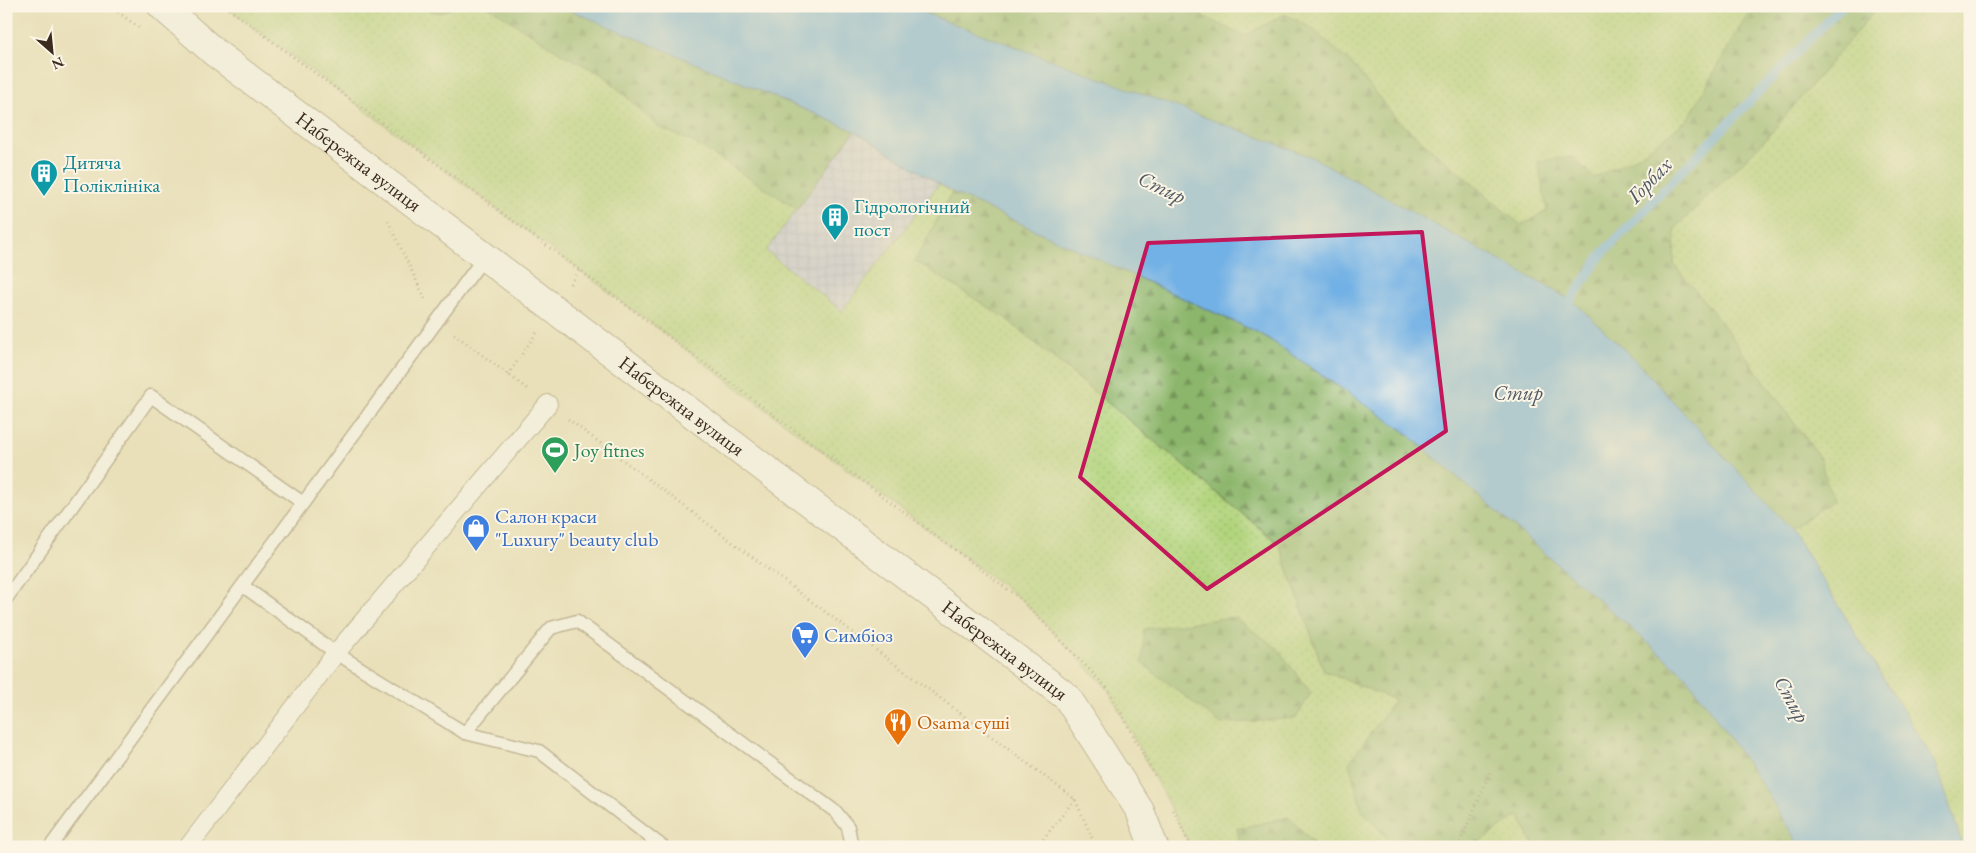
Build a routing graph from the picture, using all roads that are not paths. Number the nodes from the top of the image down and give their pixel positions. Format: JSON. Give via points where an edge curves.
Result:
{"nodes":[{"id":1,"x":162,"y":6,"type":"edge"},
{"id":2,"x":484,"y":256,"type":"junction"},
{"id":3,"x":548,"y":404,"type":"road end"},
{"id":4,"x":303,"y":503,"type":"junction"},
{"id":5,"x":243,"y":586,"type":"junction"},
{"id":6,"x":6,"y":600,"type":"edge"},
{"id":7,"x":336,"y":652,"type":"junction"},
{"id":8,"x":465,"y":733,"type":"junction"},
{"id":9,"x":50,"y":847,"type":"edge"},
{"id":10,"x":188,"y":847,"type":"edge"},
{"id":11,"x":663,"y":847,"type":"edge"},
{"id":12,"x":852,"y":847,"type":"edge"},
{"id":13,"x":1154,"y":847,"type":"edge"}],
"edges":[{"from":1,"to":2,"type":"street","name":"Набережна вулиця","via":[[214,52]]},
{"from":2,"to":4,"type":"lane"},
{"from":2,"to":13,"type":"street","name":"Набережна вулиця","via":[[1067,696],[1140,811]]},
{"from":3,"to":7,"type":"street"},
{"from":4,"to":5,"type":"lane"},
{"from":4,"to":6,"type":"lane","via":[[151,396]]},
{"from":5,"to":7,"type":"lane"},
{"from":5,"to":9,"type":"lane"},
{"from":7,"to":8,"type":"lane"},
{"from":7,"to":10,"type":"street"},
{"from":8,"to":11,"type":"lane","via":[[539,751]]},
{"from":8,"to":12,"type":"lane","via":[[551,628],[577,621],[836,812],[848,827]]}]}
